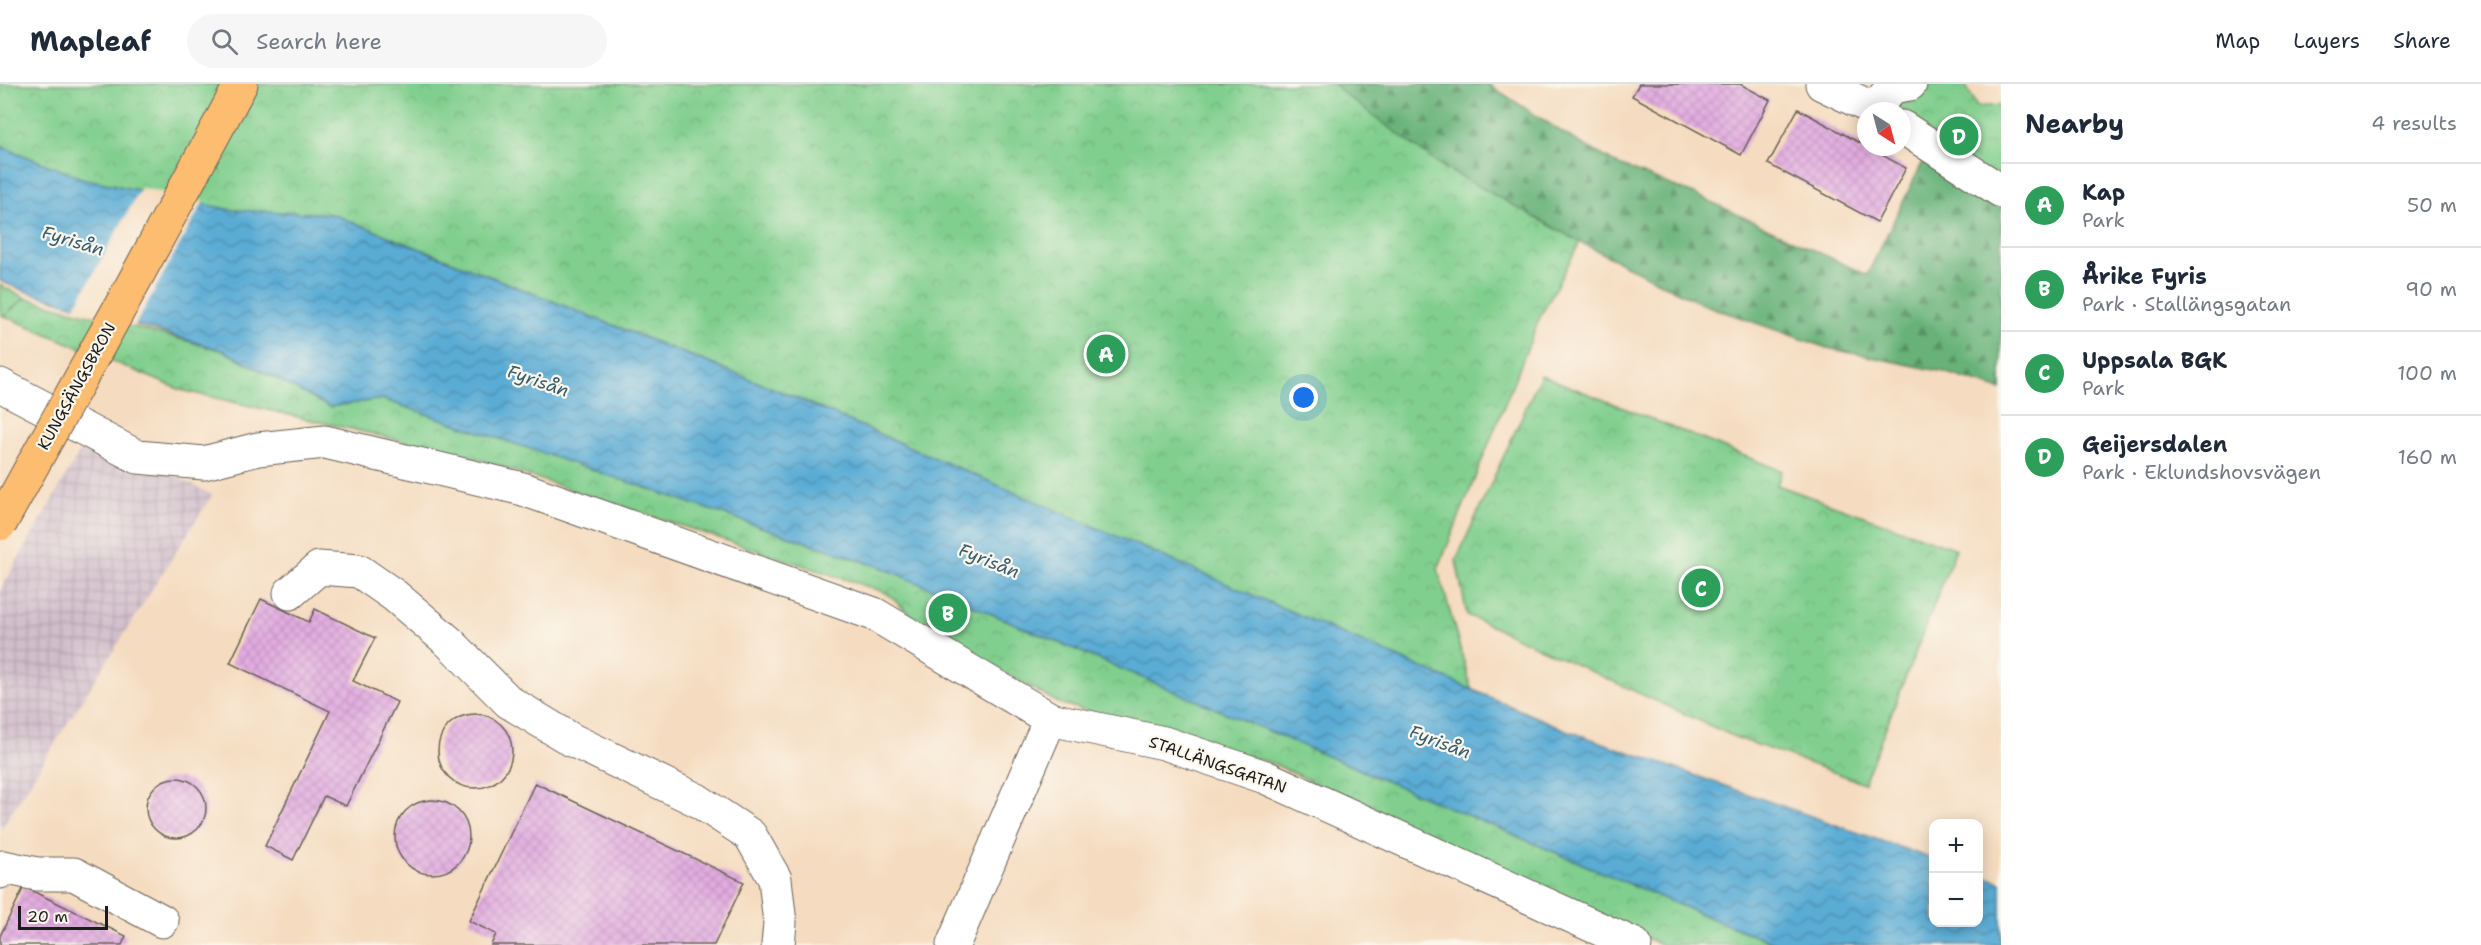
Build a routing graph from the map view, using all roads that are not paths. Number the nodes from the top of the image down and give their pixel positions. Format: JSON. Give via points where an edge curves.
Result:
{"nodes":[{"id":1,"x":242,"y":84,"type":"edge"},
{"id":2,"x":1822,"y":84,"type":"edge"},
{"id":3,"x":1910,"y":84,"type":"edge"},
{"id":4,"x":1859,"y":102,"type":"edge"},
{"id":5,"x":1882,"y":102,"type":"edge"},
{"id":6,"x":1911,"y":133,"type":"edge"},
{"id":7,"x":2001,"y":192,"type":"edge"},
{"id":8,"x":0,"y":385,"type":"edge"},
{"id":9,"x":0,"y":524,"type":"edge"},
{"id":10,"x":291,"y":593,"type":"dead end"},
{"id":11,"x":1050,"y":720,"type":"junction"},
{"id":12,"x":0,"y":872,"type":"edge"},
{"id":13,"x":162,"y":921,"type":"dead end"},
{"id":14,"x":778,"y":945,"type":"edge"},
{"id":15,"x":953,"y":945,"type":"edge"},
{"id":16,"x":1635,"y":945,"type":"edge"}],
"edges":[{"from":1,"to":9,"type":"main road","name":"KUNGSÄNGSBRON","bridge":true},
{"from":2,"to":4,"type":"street"},
{"from":3,"to":5,"type":"street","via":[[1892,87]]},
{"from":6,"to":7,"type":"street"},
{"from":8,"to":11,"type":"street","name":"STALLÄNGSGATAN","via":[[138,457],[204,463],[258,449],[325,442],[523,489],[874,614]]},
{"from":10,"to":14,"type":"street","via":[[319,568],[359,572],[395,596],[449,642],[508,702],[572,740],[696,800],[750,835],[775,879]]},
{"from":11,"to":15,"type":"street"},
{"from":11,"to":16,"type":"street","name":"STALLÄNGSGATAN","via":[[1164,743],[1265,777]]},
{"from":12,"to":13,"type":"street","via":[[3,867],[37,874],[74,874]]}]}
